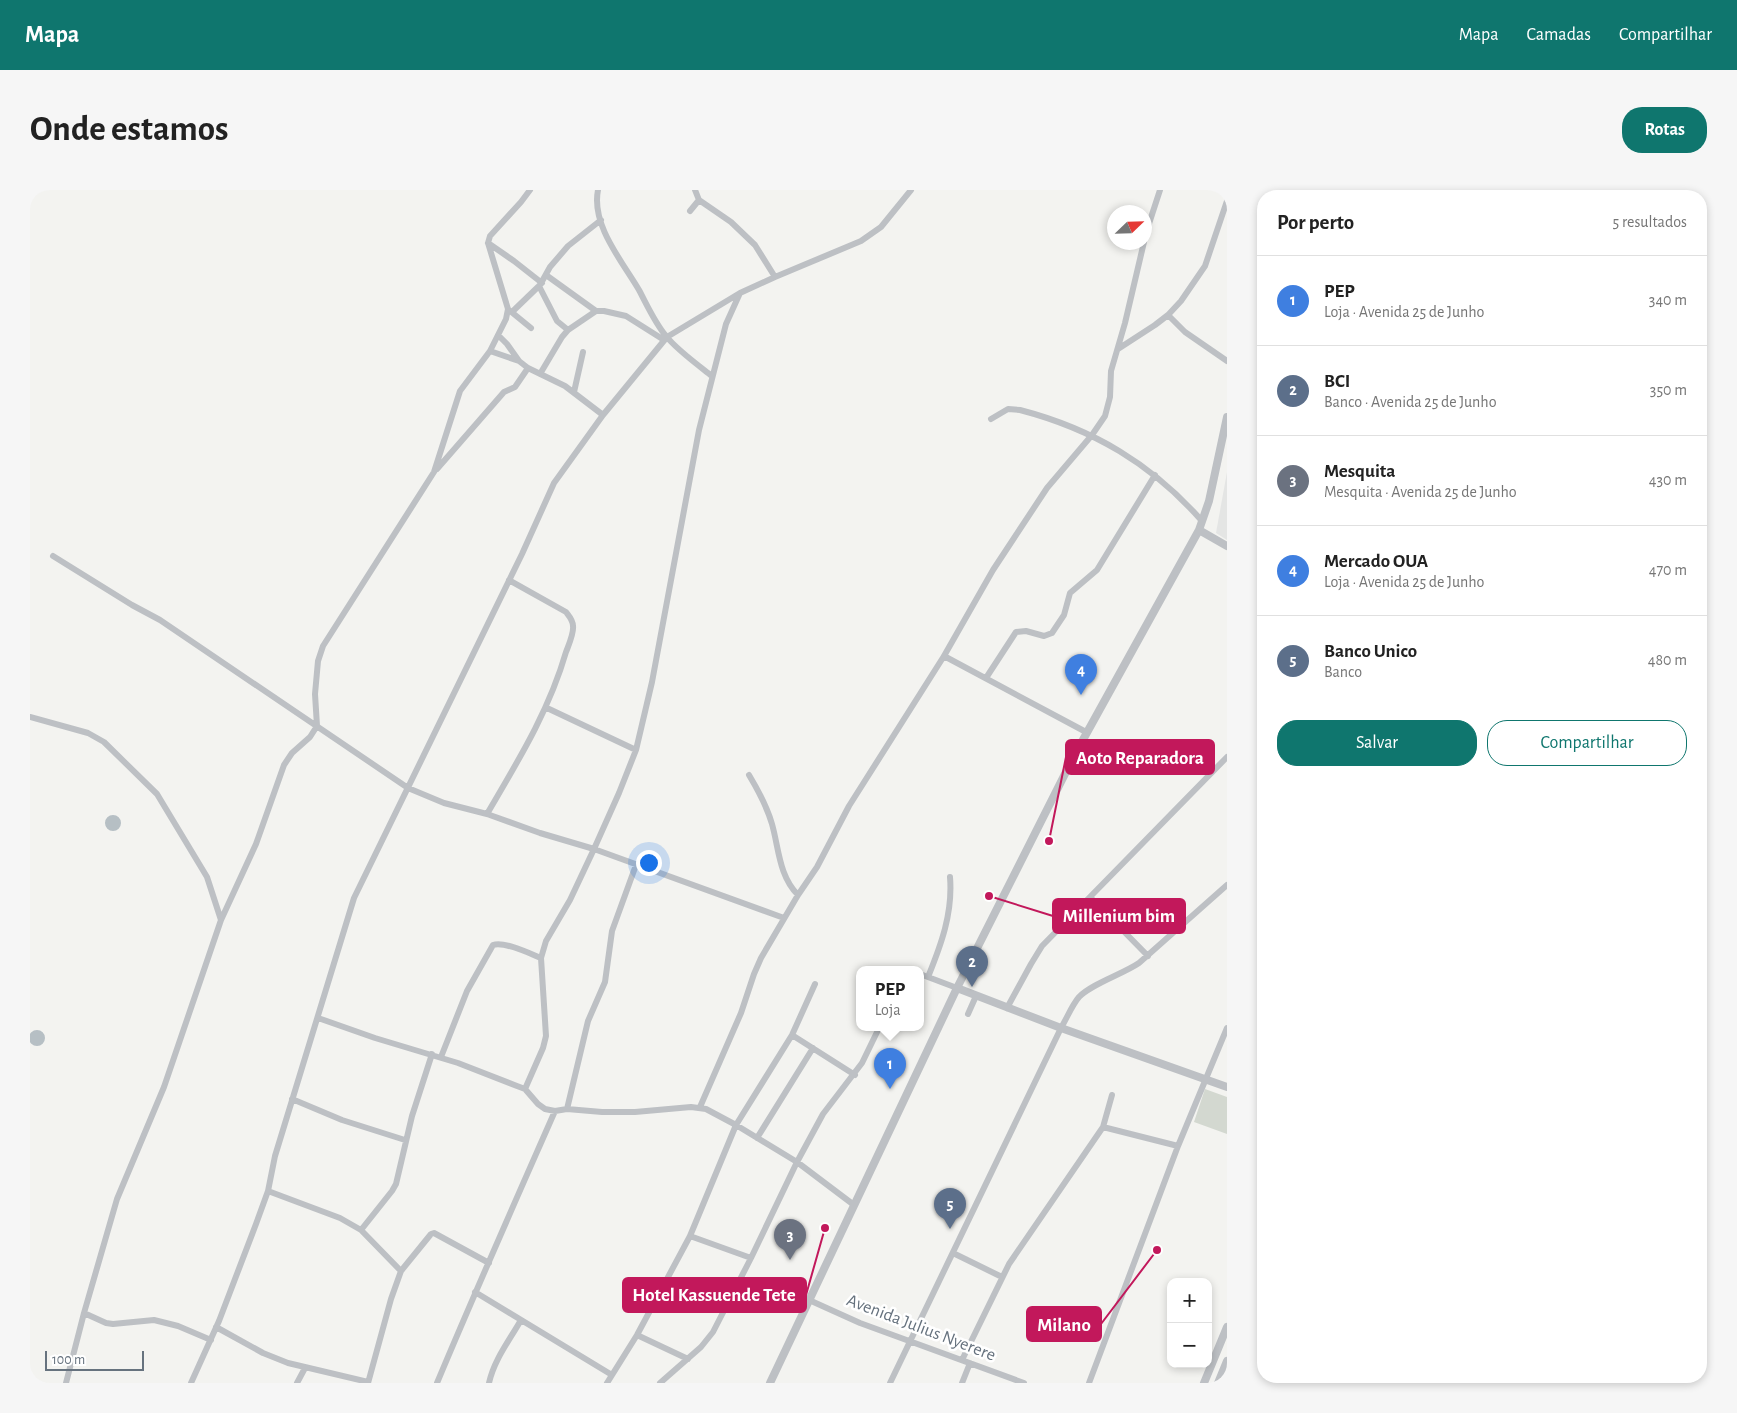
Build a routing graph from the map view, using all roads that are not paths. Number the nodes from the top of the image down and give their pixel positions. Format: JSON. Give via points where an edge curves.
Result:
{"nodes":[{"id":1,"x":530,"y":190,"type":"edge"},
{"id":2,"x":598,"y":190,"type":"edge"},
{"id":3,"x":695,"y":190,"type":"edge"},
{"id":4,"x":911,"y":190,"type":"edge"},
{"id":5,"x":1160,"y":190,"type":"edge"},
{"id":6,"x":699,"y":200,"type":"junction"},
{"id":7,"x":1227,"y":201,"type":"edge"},
{"id":8,"x":690,"y":211,"type":"dead end"},
{"id":9,"x":1152,"y":216,"type":"edge"},
{"id":10,"x":601,"y":220,"type":"junction"},
{"id":11,"x":488,"y":243,"type":"junction"},
{"id":12,"x":1142,"y":250,"type":"edge"},
{"id":13,"x":546,"y":275,"type":"junction"},
{"id":14,"x":774,"y":277,"type":"junction"},
{"id":15,"x":540,"y":284,"type":"junction"},
{"id":16,"x":740,"y":293,"type":"junction"},
{"id":17,"x":510,"y":311,"type":"junction"},
{"id":18,"x":596,"y":311,"type":"junction"},
{"id":19,"x":1168,"y":315,"type":"junction"},
{"id":20,"x":531,"y":328,"type":"dead end"},
{"id":21,"x":568,"y":330,"type":"junction"},
{"id":22,"x":498,"y":335,"type":"junction"},
{"id":23,"x":666,"y":339,"type":"junction"},
{"id":24,"x":1118,"y":348,"type":"junction"},
{"id":25,"x":490,"y":351,"type":"junction"},
{"id":26,"x":583,"y":352,"type":"dead end"},
{"id":27,"x":519,"y":361,"type":"junction"},
{"id":28,"x":1227,"y":361,"type":"edge"},
{"id":29,"x":528,"y":368,"type":"junction"},
{"id":30,"x":540,"y":374,"type":"junction"},
{"id":31,"x":712,"y":376,"type":"junction"},
{"id":32,"x":574,"y":392,"type":"junction"},
{"id":33,"x":603,"y":415,"type":"junction"},
{"id":34,"x":1227,"y":417,"type":"edge"},
{"id":35,"x":991,"y":419,"type":"dead end"},
{"id":36,"x":1092,"y":435,"type":"junction"},
{"id":37,"x":434,"y":472,"type":"junction"},
{"id":38,"x":1155,"y":475,"type":"junction"},
{"id":39,"x":1202,"y":521,"type":"junction"},
{"id":40,"x":1199,"y":530,"type":"junction"},
{"id":41,"x":1227,"y":546,"type":"edge"},
{"id":42,"x":53,"y":556,"type":"dead end"},
{"id":43,"x":509,"y":580,"type":"junction"},
{"id":44,"x":944,"y":656,"type":"junction"},
{"id":45,"x":986,"y":678,"type":"junction"},
{"id":46,"x":547,"y":708,"type":"junction"},
{"id":47,"x":30,"y":717,"type":"edge"},
{"id":48,"x":316,"y":726,"type":"junction"},
{"id":49,"x":1086,"y":732,"type":"junction"},
{"id":50,"x":636,"y":750,"type":"junction"},
{"id":51,"x":1227,"y":757,"type":"edge"},
{"id":52,"x":749,"y":775,"type":"dead end"},
{"id":53,"x":408,"y":788,"type":"junction"},
{"id":54,"x":487,"y":814,"type":"junction"},
{"id":55,"x":594,"y":849,"type":"junction"},
{"id":56,"x":636,"y":865,"type":"junction"},
{"id":57,"x":950,"y":877,"type":"dead end"},
{"id":58,"x":1227,"y":885,"type":"edge"},
{"id":59,"x":798,"y":895,"type":"junction"},
{"id":60,"x":1091,"y":898,"type":"junction"},
{"id":61,"x":784,"y":918,"type":"junction"},
{"id":62,"x":221,"y":920,"type":"junction"},
{"id":63,"x":1148,"y":956,"type":"junction"},
{"id":64,"x":541,"y":958,"type":"junction"},
{"id":65,"x":924,"y":976,"type":"edge"},
{"id":66,"x":928,"y":977,"type":"junction"},
{"id":67,"x":815,"y":984,"type":"dead end"},
{"id":68,"x":957,"y":988,"type":"junction"},
{"id":69,"x":976,"y":996,"type":"junction"},
{"id":70,"x":1007,"y":1008,"type":"junction"},
{"id":71,"x":968,"y":1014,"type":"dead end"},
{"id":72,"x":318,"y":1018,"type":"junction"},
{"id":73,"x":1061,"y":1028,"type":"junction"},
{"id":74,"x":1227,"y":1028,"type":"edge"},
{"id":75,"x":878,"y":1031,"type":"edge"},
{"id":76,"x":792,"y":1035,"type":"junction"},
{"id":77,"x":813,"y":1048,"type":"junction"},
{"id":78,"x":432,"y":1054,"type":"junction"},
{"id":79,"x":441,"y":1057,"type":"junction"},
{"id":80,"x":855,"y":1075,"type":"junction"},
{"id":81,"x":1206,"y":1080,"type":"junction"},
{"id":82,"x":1227,"y":1087,"type":"edge"},
{"id":83,"x":524,"y":1089,"type":"junction"},
{"id":84,"x":1112,"y":1095,"type":"dead end"},
{"id":85,"x":292,"y":1099,"type":"junction"},
{"id":86,"x":700,"y":1107,"type":"junction"},
{"id":87,"x":567,"y":1109,"type":"junction"},
{"id":88,"x":554,"y":1111,"type":"junction"},
{"id":89,"x":736,"y":1125,"type":"junction"},
{"id":90,"x":1103,"y":1127,"type":"junction"},
{"id":91,"x":757,"y":1138,"type":"junction"},
{"id":92,"x":405,"y":1140,"type":"junction"},
{"id":93,"x":1178,"y":1146,"type":"junction"},
{"id":94,"x":797,"y":1162,"type":"junction"},
{"id":95,"x":268,"y":1191,"type":"junction"},
{"id":96,"x":854,"y":1205,"type":"junction"},
{"id":97,"x":361,"y":1230,"type":"junction"},
{"id":98,"x":690,"y":1236,"type":"junction"},
{"id":99,"x":953,"y":1253,"type":"junction"},
{"id":100,"x":751,"y":1258,"type":"junction"},
{"id":101,"x":489,"y":1263,"type":"junction"},
{"id":102,"x":401,"y":1272,"type":"junction"},
{"id":103,"x":1002,"y":1277,"type":"junction"},
{"id":104,"x":475,"y":1292,"type":"junction"},
{"id":105,"x":809,"y":1300,"type":"junction"},
{"id":106,"x":84,"y":1313,"type":"junction"},
{"id":107,"x":521,"y":1320,"type":"junction"},
{"id":108,"x":216,"y":1327,"type":"junction"},
{"id":109,"x":1227,"y":1327,"type":"edge"},
{"id":110,"x":637,"y":1335,"type":"junction"},
{"id":111,"x":211,"y":1340,"type":"junction"},
{"id":112,"x":910,"y":1341,"type":"junction"},
{"id":113,"x":688,"y":1359,"type":"junction"},
{"id":114,"x":962,"y":1360,"type":"junction"},
{"id":115,"x":1227,"y":1361,"type":"edge"},
{"id":116,"x":970,"y":1363,"type":"junction"},
{"id":117,"x":305,"y":1368,"type":"junction"},
{"id":118,"x":612,"y":1375,"type":"junction"},
{"id":119,"x":368,"y":1382,"type":"edge"},
{"id":120,"x":66,"y":1383,"type":"edge"},
{"id":121,"x":191,"y":1383,"type":"edge"},
{"id":122,"x":297,"y":1383,"type":"edge"},
{"id":123,"x":437,"y":1383,"type":"edge"},
{"id":124,"x":489,"y":1383,"type":"edge"},
{"id":125,"x":607,"y":1383,"type":"edge"},
{"id":126,"x":660,"y":1383,"type":"edge"},
{"id":127,"x":770,"y":1383,"type":"edge"},
{"id":128,"x":890,"y":1383,"type":"edge"},
{"id":129,"x":962,"y":1383,"type":"edge"},
{"id":130,"x":1024,"y":1383,"type":"edge"},
{"id":131,"x":1089,"y":1383,"type":"edge"},
{"id":132,"x":1204,"y":1383,"type":"edge"},
{"id":133,"x":1218,"y":1383,"type":"edge"}],
"edges":[{"from":1,"to":11,"type":"street","via":[[490,236]]},
{"from":2,"to":10,"type":"street","via":[[596,200]]},
{"from":3,"to":6,"type":"street"},
{"from":4,"to":14,"type":"street","via":[[881,227],[861,242]]},
{"from":5,"to":9,"type":"street"},
{"from":6,"to":8,"type":"street"},
{"from":6,"to":14,"type":"street","via":[[731,222],[755,245]]},
{"from":7,"to":19,"type":"street","via":[[1205,266]]},
{"from":10,"to":13,"type":"street","via":[[568,246]]},
{"from":10,"to":23,"type":"street","via":[[614,253]]},
{"from":11,"to":15,"type":"street"},
{"from":11,"to":17,"type":"street"},
{"from":12,"to":24,"type":"street"},
{"from":13,"to":15,"type":"street"},
{"from":13,"to":18,"type":"street"},
{"from":14,"to":16,"type":"street"},
{"from":15,"to":17,"type":"street"},
{"from":15,"to":21,"type":"street","via":[[557,321]]},
{"from":16,"to":23,"type":"street"},
{"from":16,"to":31,"type":"street","via":[[726,324]]},
{"from":17,"to":20,"type":"street"},
{"from":17,"to":22,"type":"street"},
{"from":18,"to":21,"type":"street"},
{"from":18,"to":23,"type":"street","via":[[626,316]]},
{"from":19,"to":24,"type":"street"},
{"from":19,"to":28,"type":"street"},
{"from":21,"to":30,"type":"street"},
{"from":22,"to":25,"type":"street"},
{"from":22,"to":27,"type":"street"},
{"from":23,"to":31,"type":"street"},
{"from":23,"to":33,"type":"street"},
{"from":24,"to":36,"type":"street","via":[[1108,406]]},
{"from":25,"to":27,"type":"street"},
{"from":25,"to":37,"type":"street","via":[[460,391]]},
{"from":26,"to":32,"type":"street"},
{"from":27,"to":29,"type":"street"},
{"from":29,"to":30,"type":"street"},
{"from":29,"to":37,"type":"street","via":[[515,387],[504,392]]},
{"from":30,"to":32,"type":"street"},
{"from":31,"to":50,"type":"street"},
{"from":32,"to":33,"type":"street"},
{"from":33,"to":43,"type":"street","via":[[554,483]]},
{"from":34,"to":39,"type":"street"},
{"from":35,"to":36,"type":"street","via":[[1008,409],[1020,410]]},
{"from":36,"to":38,"type":"street"},
{"from":36,"to":44,"type":"street","via":[[1047,488],[993,570]]},
{"from":37,"to":48,"type":"street","via":[[323,646],[318,660],[315,694]]},
{"from":38,"to":39,"type":"street"},
{"from":38,"to":45,"type":"street","via":[[1097,570],[1070,592],[1064,616],[1052,633],[1044,636],[1016,632]]},
{"from":39,"to":40,"type":"street"},
{"from":40,"to":41,"type":"street"},
{"from":40,"to":49,"type":"street"},
{"from":42,"to":48,"type":"street","via":[[160,620]]},
{"from":43,"to":46,"type":"street","via":[[566,612],[574,627]]},
{"from":43,"to":53,"type":"street"},
{"from":44,"to":45,"type":"street"},
{"from":44,"to":59,"type":"street","via":[[849,806],[817,867]]},
{"from":45,"to":49,"type":"street"},
{"from":46,"to":50,"type":"street"},
{"from":46,"to":54,"type":"street"},
{"from":47,"to":62,"type":"street","via":[[88,733],[104,742],[156,794],[207,877]]},
{"from":48,"to":53,"type":"street"},
{"from":48,"to":62,"type":"street","via":[[284,765],[256,844]]},
{"from":49,"to":68,"type":"street"},
{"from":50,"to":55,"type":"street"},
{"from":51,"to":60,"type":"street"},
{"from":52,"to":59,"type":"street","via":[[772,823],[789,887]]},
{"from":53,"to":54,"type":"street","via":[[444,803]]},
{"from":53,"to":72,"type":"street","via":[[354,898]]},
{"from":54,"to":55,"type":"street"},
{"from":55,"to":56,"type":"street"},
{"from":55,"to":64,"type":"street","via":[[546,941]]},
{"from":56,"to":61,"type":"street"},
{"from":56,"to":87,"type":"street","via":[[612,931],[605,982],[588,1021]]},
{"from":57,"to":66,"type":"street","via":[[951,902],[947,925]]},
{"from":58,"to":63,"type":"street"},
{"from":59,"to":61,"type":"street"},
{"from":60,"to":63,"type":"street"},
{"from":60,"to":70,"type":"street","via":[[1042,946]]},
{"from":61,"to":86,"type":"street","via":[[754,974],[742,1013]]},
{"from":62,"to":106,"type":"street","via":[[164,1087],[118,1199]]},
{"from":63,"to":73,"type":"street","via":[[1125,972],[1086,991],[1078,998]]},
{"from":64,"to":79,"type":"street","via":[[506,945],[493,945],[467,991]]},
{"from":64,"to":83,"type":"street","via":[[546,1036]]},
{"from":65,"to":66,"type":"street"},
{"from":66,"to":68,"type":"street"},
{"from":67,"to":76,"type":"street"},
{"from":68,"to":69,"type":"street"},
{"from":68,"to":96,"type":"street"},
{"from":69,"to":70,"type":"street"},
{"from":69,"to":71,"type":"street"},
{"from":70,"to":73,"type":"street"},
{"from":72,"to":78,"type":"street"},
{"from":72,"to":85,"type":"street"},
{"from":73,"to":81,"type":"street"},
{"from":73,"to":99,"type":"street"},
{"from":74,"to":81,"type":"street"},
{"from":75,"to":80,"type":"street"},
{"from":76,"to":77,"type":"street"},
{"from":76,"to":89,"type":"street"},
{"from":77,"to":80,"type":"street"},
{"from":77,"to":91,"type":"street"},
{"from":78,"to":79,"type":"street"},
{"from":78,"to":92,"type":"street"},
{"from":79,"to":83,"type":"street"},
{"from":80,"to":94,"type":"street","via":[[823,1114]]},
{"from":81,"to":82,"type":"street"},
{"from":81,"to":93,"type":"street"},
{"from":83,"to":88,"type":"street","via":[[545,1110]]},
{"from":84,"to":90,"type":"street"},
{"from":85,"to":92,"type":"street","via":[[342,1120]]},
{"from":85,"to":95,"type":"street"},
{"from":86,"to":87,"type":"street","via":[[626,1113]]},
{"from":86,"to":89,"type":"street"},
{"from":87,"to":88,"type":"street"},
{"from":88,"to":101,"type":"street"},
{"from":89,"to":91,"type":"street"},
{"from":89,"to":98,"type":"street"},
{"from":90,"to":93,"type":"street"},
{"from":90,"to":103,"type":"street"},
{"from":91,"to":94,"type":"street"},
{"from":92,"to":97,"type":"street","via":[[396,1184]]},
{"from":93,"to":131,"type":"street"},
{"from":94,"to":96,"type":"street"},
{"from":94,"to":100,"type":"street"},
{"from":95,"to":97,"type":"street","via":[[340,1218]]},
{"from":95,"to":108,"type":"street"},
{"from":96,"to":105,"type":"street"},
{"from":97,"to":102,"type":"street"},
{"from":98,"to":100,"type":"street"},
{"from":98,"to":110,"type":"street"},
{"from":99,"to":103,"type":"street"},
{"from":99,"to":112,"type":"street"},
{"from":100,"to":113,"type":"street","via":[[713,1332]]},
{"from":101,"to":102,"type":"street","via":[[434,1233]]},
{"from":101,"to":104,"type":"street"},
{"from":102,"to":119,"type":"street"},
{"from":103,"to":114,"type":"street"},
{"from":104,"to":107,"type":"street"},
{"from":104,"to":123,"type":"street"},
{"from":105,"to":112,"type":"street","name":"Avenida Julius Nyerere"},
{"from":105,"to":127,"type":"street"},
{"from":106,"to":111,"type":"street","via":[[113,1324],[154,1320]]},
{"from":106,"to":120,"type":"street"},
{"from":107,"to":118,"type":"street"},
{"from":107,"to":124,"type":"street","via":[[492,1369]]},
{"from":108,"to":111,"type":"street"},
{"from":108,"to":117,"type":"street","via":[[263,1353]]},
{"from":109,"to":132,"type":"street"},
{"from":110,"to":113,"type":"street"},
{"from":110,"to":118,"type":"street"},
{"from":111,"to":121,"type":"street"},
{"from":112,"to":114,"type":"street","name":"Avenida Julius Nyerere"},
{"from":112,"to":128,"type":"street"},
{"from":113,"to":126,"type":"street"},
{"from":114,"to":116,"type":"street","name":"Avenida Julius Nyerere"},
{"from":115,"to":133,"type":"street"},
{"from":116,"to":129,"type":"street"},
{"from":116,"to":130,"type":"street","name":"Avenida Julius Nyerere"},
{"from":117,"to":119,"type":"street"},
{"from":117,"to":122,"type":"street"},
{"from":118,"to":125,"type":"street"}]}
